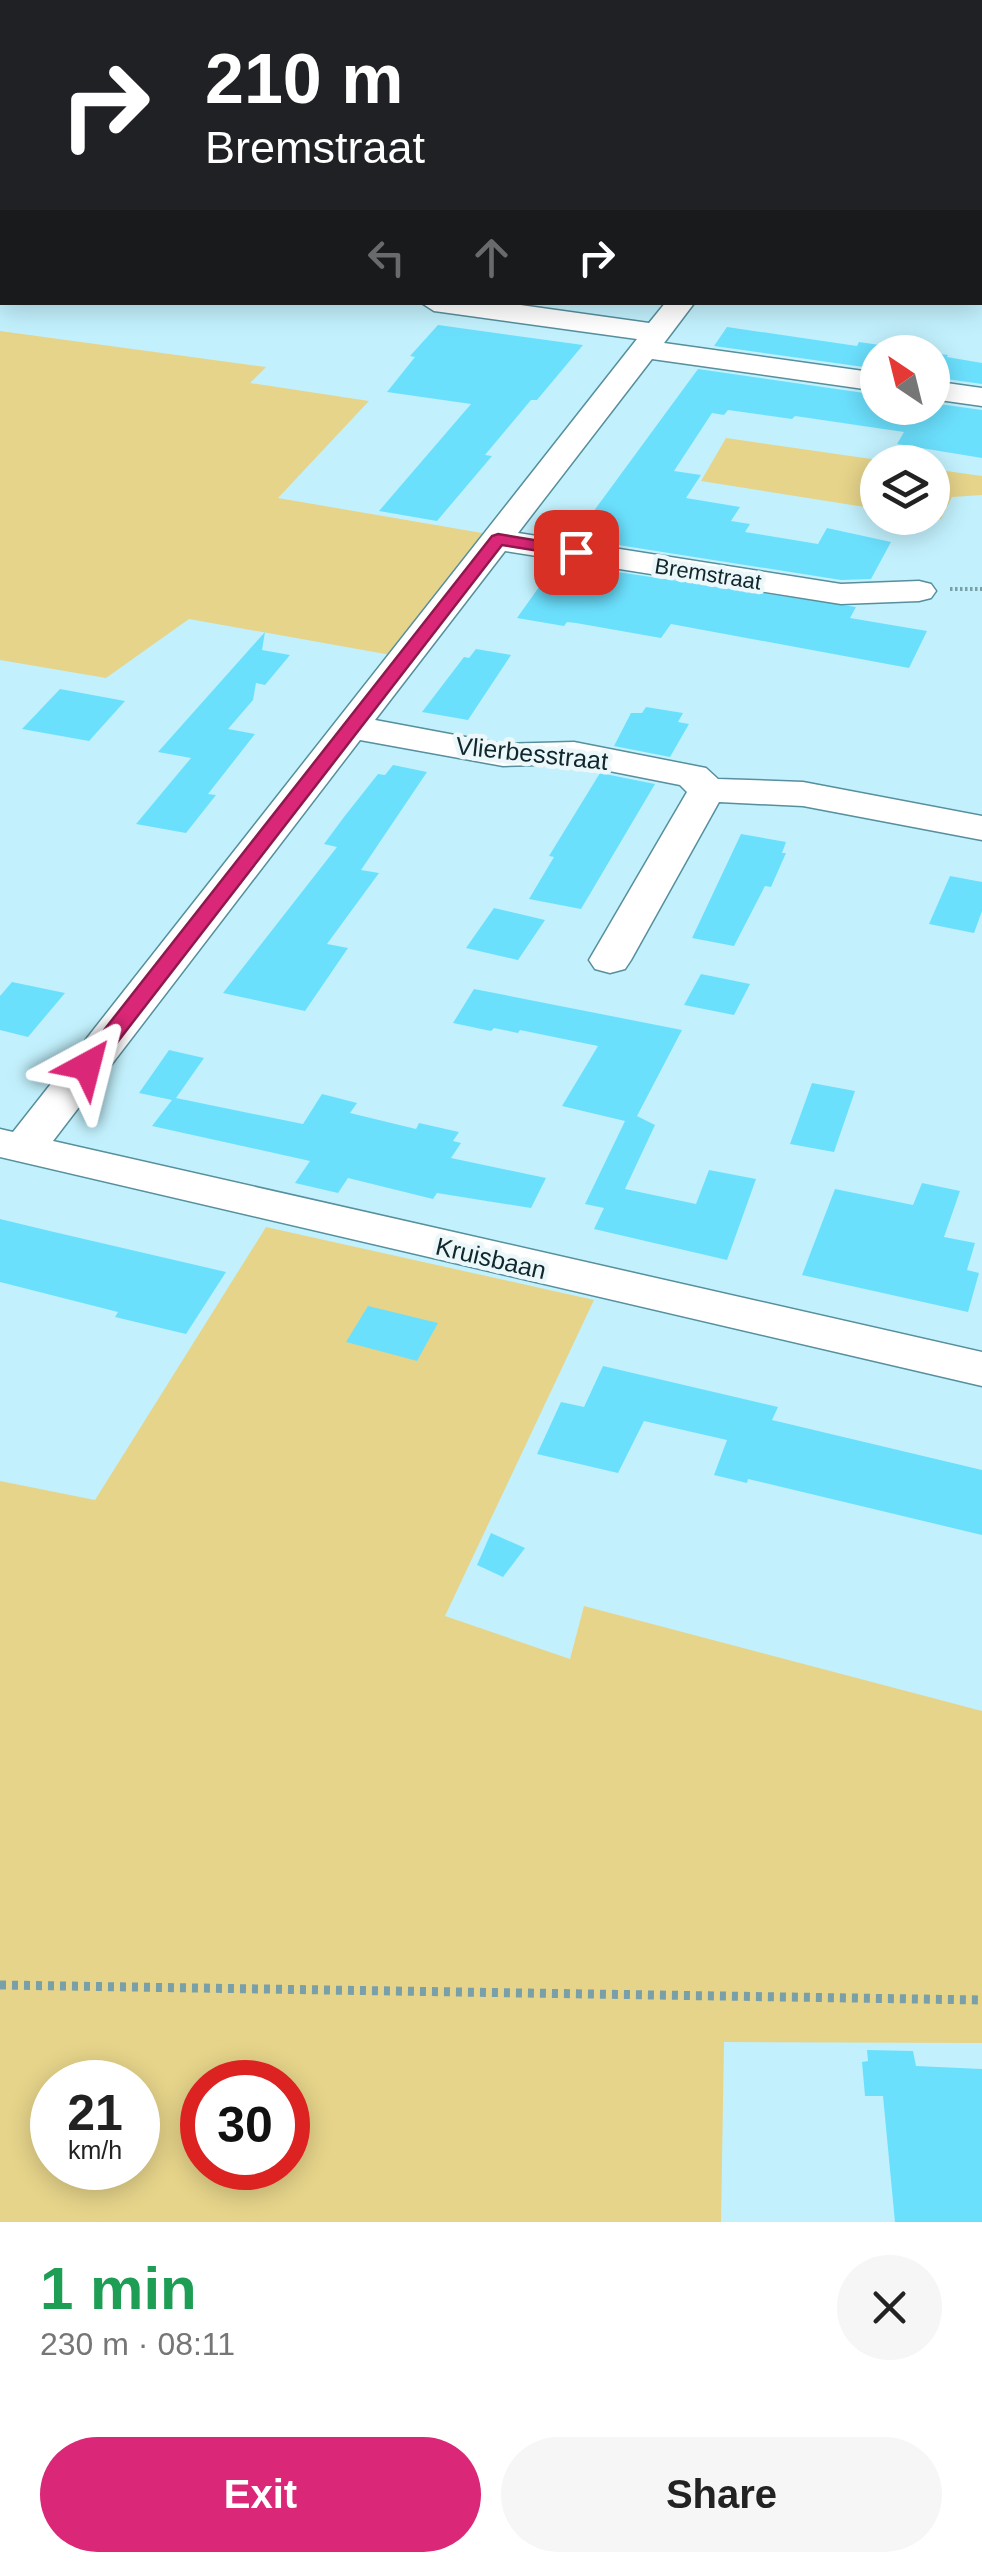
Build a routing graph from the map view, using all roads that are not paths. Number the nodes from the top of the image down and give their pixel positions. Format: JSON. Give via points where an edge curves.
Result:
{"nodes":[{"id":1,"x":451,"y":305,"type":"edge"},
{"id":2,"x":680,"y":305,"type":"edge"},
{"id":3,"x":651,"y":341,"type":"junction"},
{"id":4,"x":860,"y":379,"type":"edge"},
{"id":5,"x":950,"y":395,"type":"edge"},
{"id":6,"x":981,"y":404,"type":"edge"},
{"id":7,"x":498,"y":540,"type":"junction"},
{"id":8,"x":921,"y":591,"type":"dead end"},
{"id":9,"x":350,"y":727,"type":"junction"},
{"id":10,"x":707,"y":790,"type":"junction"},
{"id":11,"x":982,"y":828,"type":"edge"},
{"id":12,"x":610,"y":960,"type":"dead end"},
{"id":13,"x":12,"y":1146,"type":"edge"},
{"id":14,"x":982,"y":1369,"type":"edge"}],
"edges":[{"from":1,"to":3,"type":"street"},
{"from":2,"to":3,"type":"street"},
{"from":3,"to":4,"type":"street"},
{"from":3,"to":7,"type":"street"},
{"from":5,"to":6,"type":"street"},
{"from":7,"to":8,"type":"street","name":"Bremstraat","via":[[841,594]]},
{"from":7,"to":9,"type":"street"},
{"from":9,"to":10,"type":"street","name":"Vlierbesstraat","via":[[503,754],[574,753],[693,776]]},
{"from":9,"to":13,"type":"street"},
{"from":10,"to":11,"type":"street","name":"Vlierbesstraat","via":[[802,794]]},
{"from":10,"to":12,"type":"street"},
{"from":13,"to":14,"type":"street","name":"Kruisbaan"}]}
